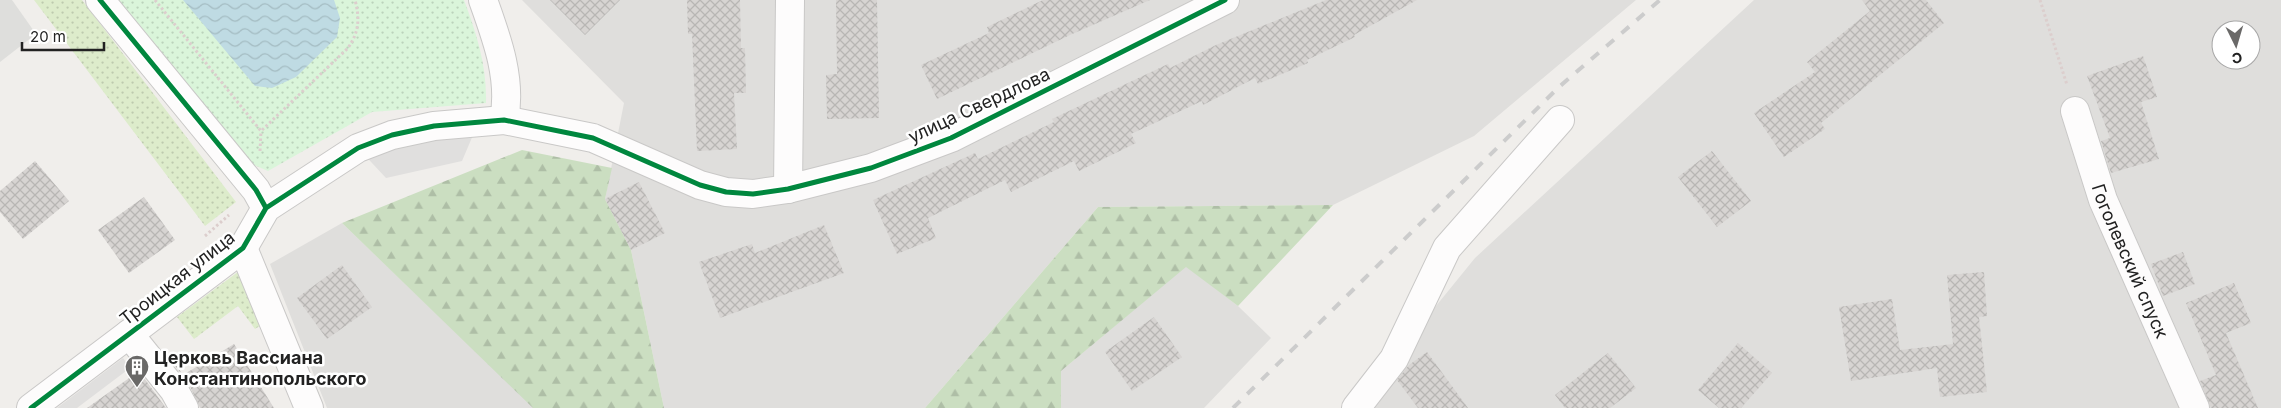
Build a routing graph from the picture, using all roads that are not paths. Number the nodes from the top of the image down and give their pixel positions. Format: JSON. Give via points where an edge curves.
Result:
{"nodes":[{"id":1,"x":100,"y":0,"type":"edge"},
{"id":2,"x":483,"y":0,"type":"edge"},
{"id":3,"x":790,"y":0,"type":"edge"},
{"id":4,"x":1225,"y":0,"type":"edge"},
{"id":5,"x":2075,"y":111,"type":"road end"},
{"id":6,"x":504,"y":120,"type":"junction"},
{"id":7,"x":1560,"y":120,"type":"dead end"},
{"id":8,"x":788,"y":189,"type":"junction"},
{"id":9,"x":266,"y":208,"type":"junction"},
{"id":10,"x":243,"y":248,"type":"junction"},
{"id":11,"x":129,"y":334,"type":"junction"},
{"id":12,"x":31,"y":408,"type":"edge"},
{"id":13,"x":184,"y":408,"type":"edge"},
{"id":14,"x":309,"y":408,"type":"edge"},
{"id":15,"x":1356,"y":408,"type":"edge"},
{"id":16,"x":2195,"y":408,"type":"edge"}],
"edges":[{"from":1,"to":9,"type":"street","via":[[256,190]]},
{"from":2,"to":6,"type":"street","via":[[502,54],[507,107]]},
{"from":3,"to":8,"type":"street"},
{"from":4,"to":8,"type":"street","name":"улица Свердлова","via":[[950,138],[871,168]]},
{"from":5,"to":16,"type":"street","name":"Гоголевский спуск","via":[[2103,200]]},
{"from":6,"to":8,"type":"street","name":"улица Свердлова","via":[[593,138],[700,185],[726,192],[753,194]]},
{"from":6,"to":9,"type":"street","name":"Троицкая улица","via":[[434,126],[392,135],[358,148]]},
{"from":7,"to":15,"type":"street","via":[[1447,248],[1394,360]]},
{"from":9,"to":10,"type":"street","name":"Троицкая улица"},
{"from":10,"to":11,"type":"street","name":"Троицкая улица"},
{"from":10,"to":14,"type":"street"},
{"from":11,"to":12,"type":"street","name":"Троицкая улица"},
{"from":11,"to":13,"type":"street","via":[[174,390]]}]}
